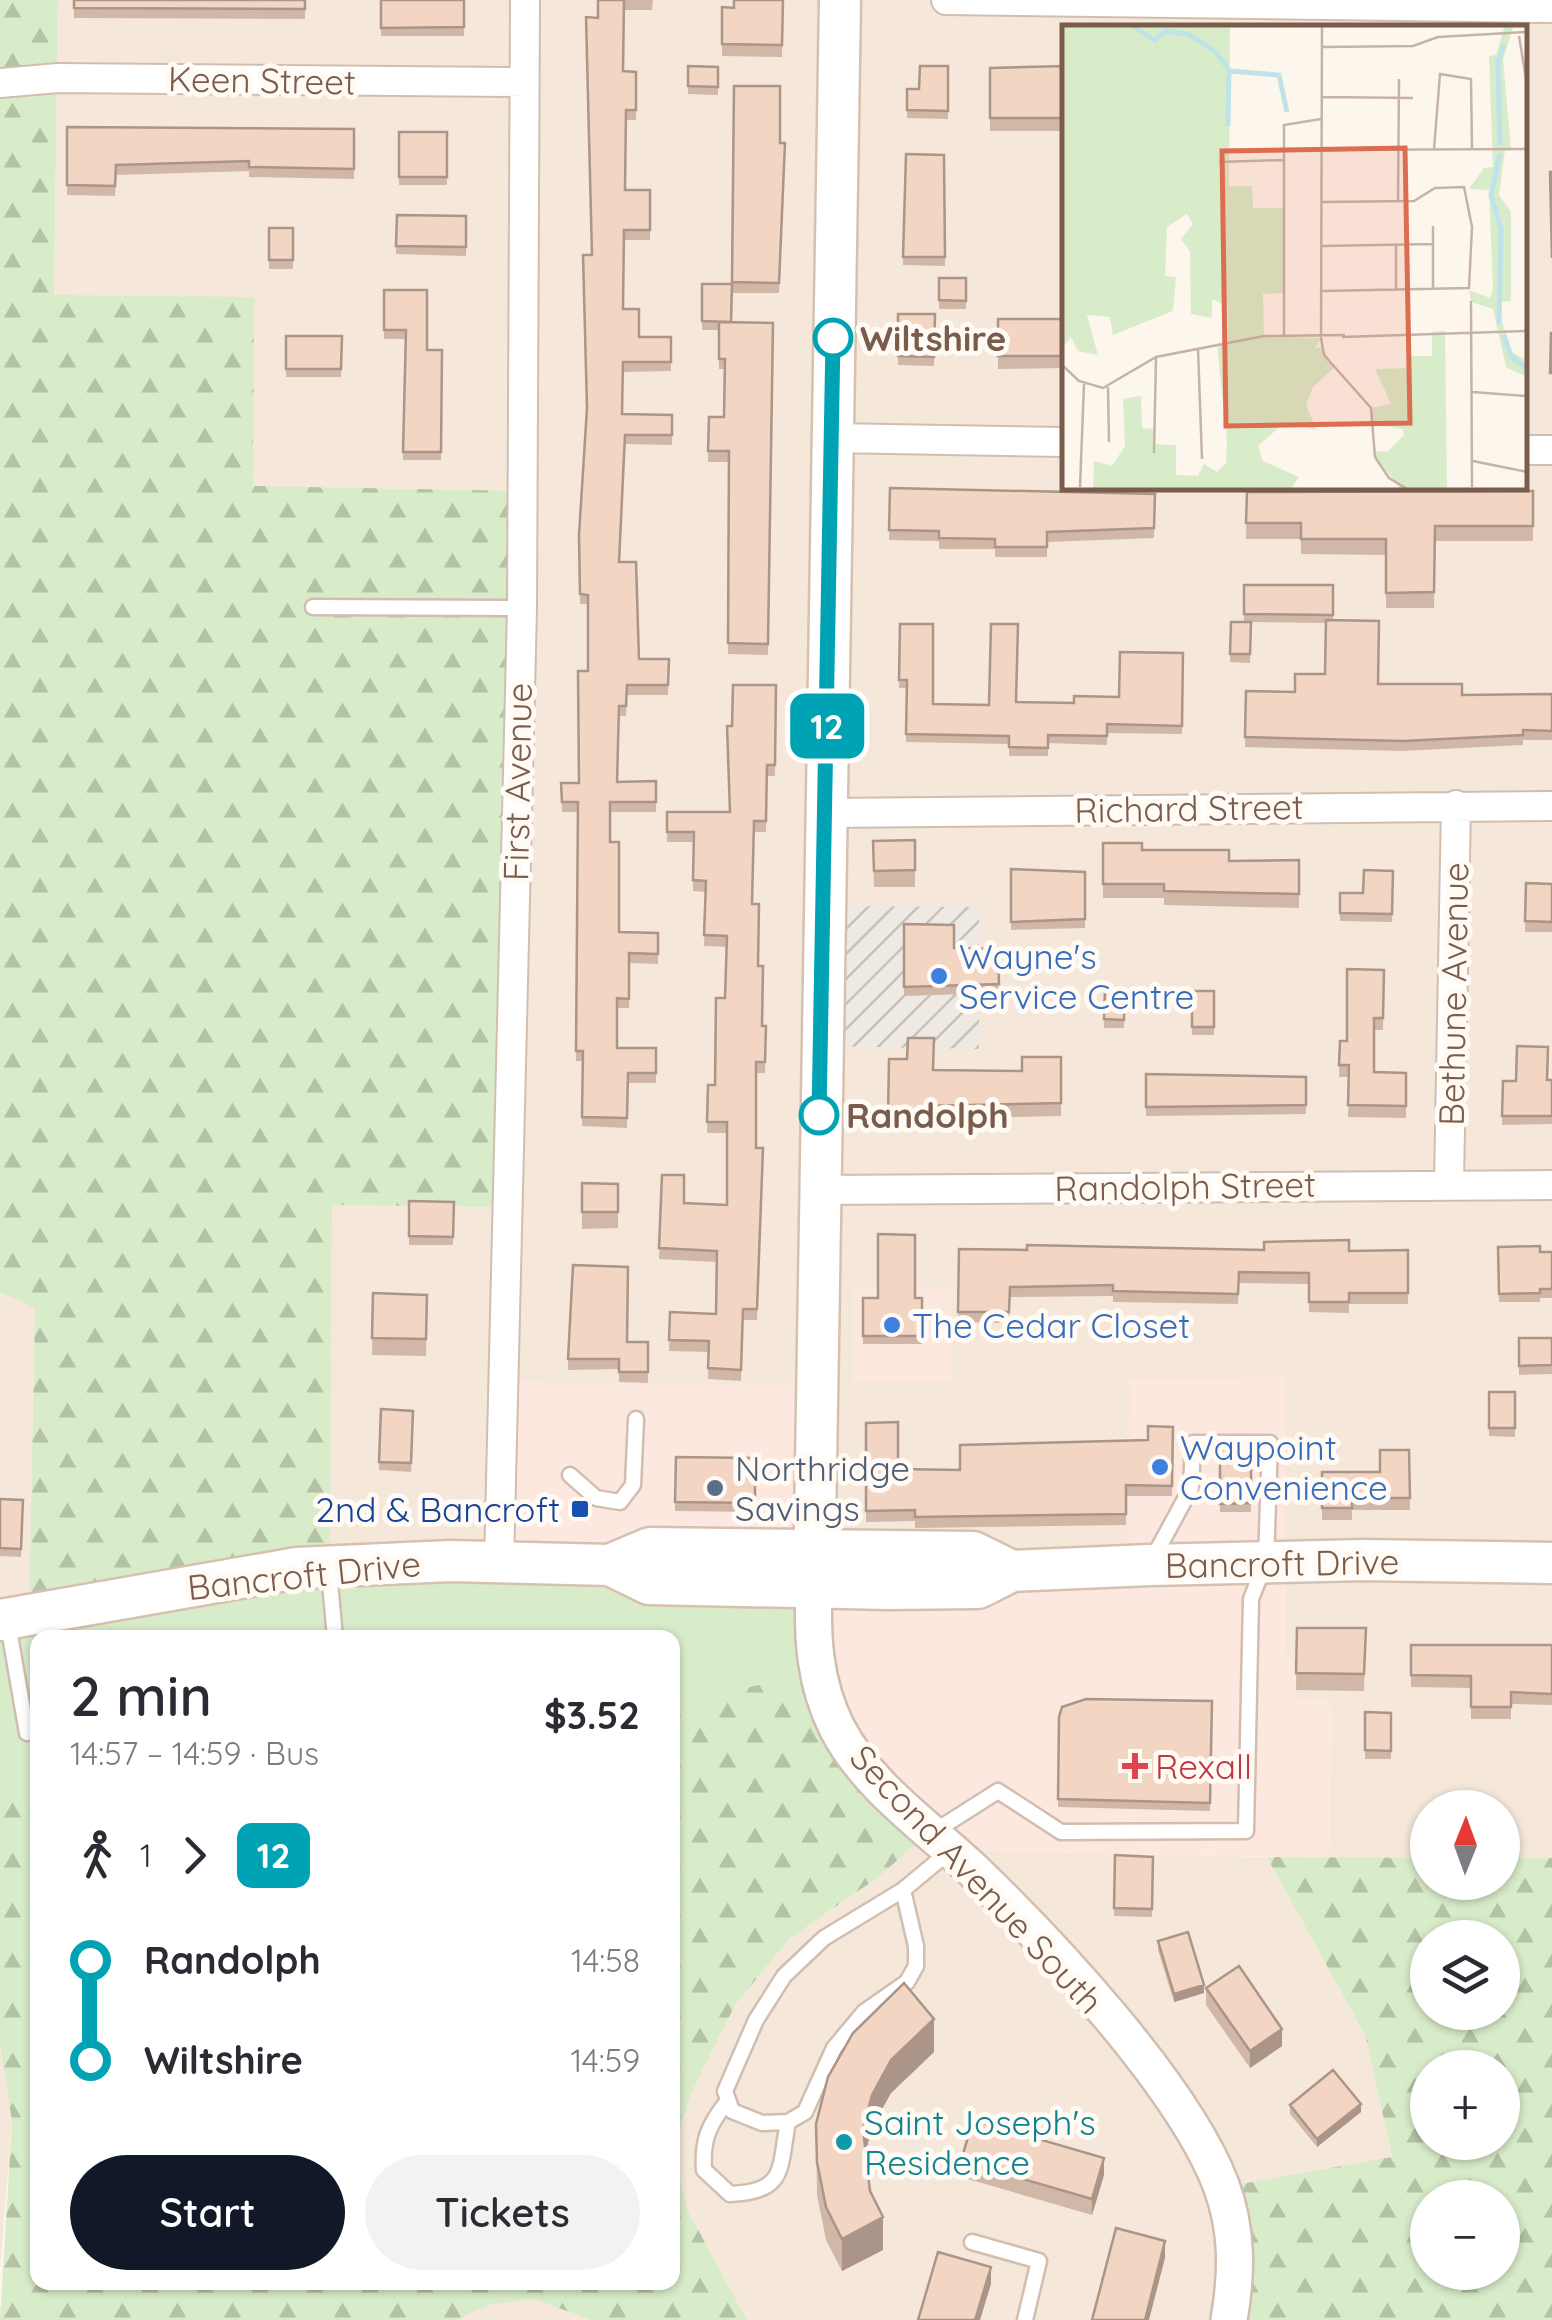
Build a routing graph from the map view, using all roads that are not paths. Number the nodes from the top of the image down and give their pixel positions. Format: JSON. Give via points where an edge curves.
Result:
{"nodes":[{"id":1,"x":524,"y":0,"type":"edge"},
{"id":2,"x":840,"y":0,"type":"edge"},
{"id":3,"x":946,"y":0,"type":"edge"},
{"id":4,"x":1552,"y":8,"type":"edge"},
{"id":5,"x":1492,"y":11,"type":"edge"},
{"id":6,"x":523,"y":82,"type":"junction"},
{"id":7,"x":0,"y":83,"type":"edge"},
{"id":8,"x":831,"y":438,"type":"junction"},
{"id":9,"x":1062,"y":442,"type":"edge"},
{"id":10,"x":313,"y":606,"type":"dead end"},
{"id":11,"x":522,"y":608,"type":"junction"},
{"id":12,"x":1456,"y":805,"type":"junction"},
{"id":13,"x":1552,"y":806,"type":"edge"},
{"id":14,"x":826,"y":813,"type":"junction"},
{"id":15,"x":1449,"y":1184,"type":"junction"},
{"id":16,"x":1552,"y":1185,"type":"edge"},
{"id":17,"x":818,"y":1190,"type":"junction"},
{"id":18,"x":636,"y":1420,"type":"dead end"},
{"id":19,"x":570,"y":1474,"type":"dead end"},
{"id":20,"x":1266,"y":1562,"type":"junction"},
{"id":21,"x":1552,"y":1562,"type":"edge"},
{"id":22,"x":498,"y":1564,"type":"junction"},
{"id":23,"x":328,"y":1565,"type":"junction"},
{"id":24,"x":1150,"y":1565,"type":"junction"},
{"id":25,"x":814,"y":1568,"type":"junction"},
{"id":26,"x":4,"y":1619,"type":"edge"},
{"id":27,"x":334,"y":1630,"type":"edge"},
{"id":28,"x":30,"y":1732,"type":"edge"},
{"id":29,"x":941,"y":1842,"type":"junction"},
{"id":30,"x":903,"y":1890,"type":"junction"},
{"id":31,"x":726,"y":2103,"type":"junction"},
{"id":32,"x":788,"y":2122,"type":"junction"},
{"id":33,"x":972,"y":2242,"type":"dead end"},
{"id":34,"x":1025,"y":2320,"type":"edge"},
{"id":35,"x":1228,"y":2320,"type":"edge"}],
"edges":[{"from":1,"to":6,"type":"street","name":"First Avenue"},
{"from":2,"to":8,"type":"main road"},
{"from":3,"to":5,"type":"street"},
{"from":4,"to":5,"type":"street"},
{"from":6,"to":7,"type":"street","name":"Keen Street"},
{"from":6,"to":11,"type":"street","name":"First Avenue"},
{"from":8,"to":9,"type":"street"},
{"from":8,"to":14,"type":"main road"},
{"from":10,"to":11,"type":"lane"},
{"from":11,"to":22,"type":"street","name":"First Avenue"},
{"from":12,"to":13,"type":"street","name":"Richard Street"},
{"from":12,"to":14,"type":"street","name":"Richard Street"},
{"from":12,"to":15,"type":"street","name":"Bethune Avenue"},
{"from":14,"to":17,"type":"main road"},
{"from":15,"to":16,"type":"street","name":"Randolph Street"},
{"from":15,"to":17,"type":"street","name":"Randolph Street"},
{"from":17,"to":25,"type":"main road"},
{"from":18,"to":19,"type":"lane","via":[[632,1485],[620,1502],[596,1498]]},
{"from":20,"to":21,"type":"main road","name":"Bancroft Drive"},
{"from":20,"to":24,"type":"main road","name":"Bancroft Drive"},
{"from":20,"to":24,"type":"lane","via":[[1270,1443],[1193,1443],[1191,1488]]},
{"from":20,"to":29,"type":"lane","via":[[1252,1599],[1246,1831],[1061,1832],[998,1791]]},
{"from":22,"to":23,"type":"main road","name":"Bancroft Drive"},
{"from":22,"to":25,"type":"main road","name":"Bancroft Drive","via":[[610,1565],[649,1584]]},
{"from":23,"to":26,"type":"main road","name":"Bancroft Drive"},
{"from":23,"to":27,"type":"lane"},
{"from":24,"to":25,"type":"main road","name":"Bancroft Drive","via":[[1012,1571],[978,1588]]},
{"from":25,"to":29,"type":"street","name":"Second Avenue South","via":[[812,1646],[839,1732],[880,1785]]},
{"from":26,"to":28,"type":"lane"},
{"from":29,"to":30,"type":"lane"},
{"from":29,"to":35,"type":"street","name":"Second Avenue South","via":[[1088,1994],[1205,2150],[1232,2222],[1236,2282]]},
{"from":30,"to":31,"type":"lane","via":[[824,1938],[784,1976],[756,2020],[725,2091]]},
{"from":30,"to":32,"type":"lane","via":[[916,1966],[908,1982],[864,2012],[834,2048],[805,2112]]},
{"from":31,"to":32,"type":"lane","via":[[762,2123]]},
{"from":31,"to":32,"type":"lane","via":[[710,2124],[703,2153],[704,2170],[730,2194],[769,2186],[782,2169]]},
{"from":33,"to":34,"type":"lane","via":[[1039,2261]]}]}
